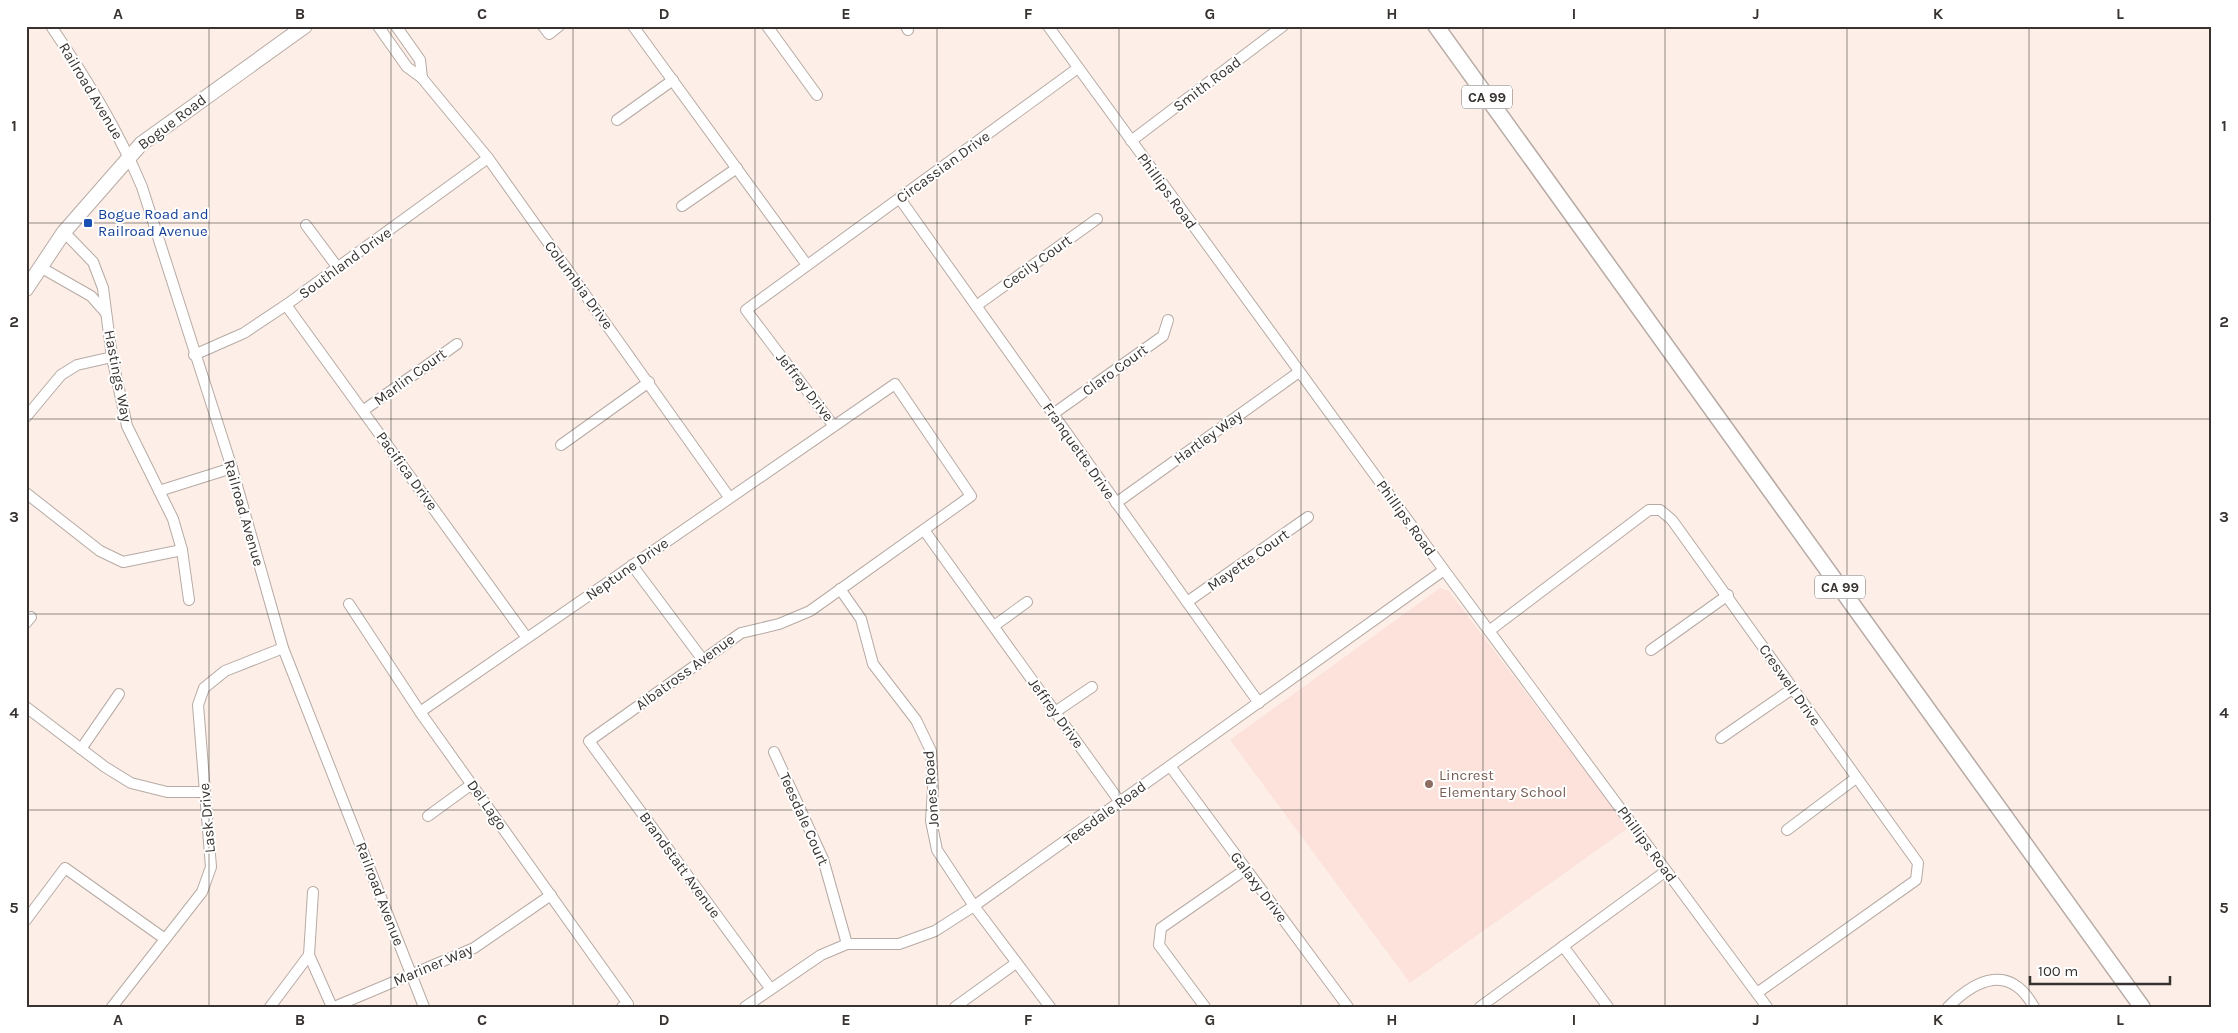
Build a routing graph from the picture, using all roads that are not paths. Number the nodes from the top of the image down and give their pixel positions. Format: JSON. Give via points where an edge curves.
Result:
{"nodes":[{"id":1,"x":52,"y":26,"type":"edge"},
{"id":2,"x":304,"y":26,"type":"edge"},
{"id":3,"x":378,"y":26,"type":"edge"},
{"id":4,"x":396,"y":26,"type":"edge"},
{"id":5,"x":544,"y":26,"type":"edge"},
{"id":6,"x":559,"y":26,"type":"edge"},
{"id":7,"x":633,"y":26,"type":"edge"},
{"id":8,"x":767,"y":26,"type":"edge"},
{"id":9,"x":1048,"y":26,"type":"edge"},
{"id":10,"x":1283,"y":26,"type":"edge"},
{"id":11,"x":1436,"y":26,"type":"edge"},
{"id":12,"x":1078,"y":68,"type":"junction"},
{"id":13,"x":422,"y":78,"type":"junction"},
{"id":14,"x":673,"y":80,"type":"junction"},
{"id":15,"x":817,"y":94,"type":"dead end"},
{"id":16,"x":617,"y":120,"type":"dead end"},
{"id":17,"x":1131,"y":141,"type":"junction"},
{"id":18,"x":129,"y":156,"type":"junction"},
{"id":19,"x":488,"y":158,"type":"junction"},
{"id":20,"x":737,"y":168,"type":"junction"},
{"id":21,"x":900,"y":199,"type":"junction"},
{"id":22,"x":682,"y":206,"type":"dead end"},
{"id":23,"x":1098,"y":219,"type":"dead end"},
{"id":24,"x":306,"y":224,"type":"dead end"},
{"id":25,"x":64,"y":232,"type":"junction"},
{"id":26,"x":807,"y":265,"type":"junction"},
{"id":27,"x":40,"y":267,"type":"junction"},
{"id":28,"x":338,"y":268,"type":"junction"},
{"id":29,"x":26,"y":289,"type":"edge"},
{"id":30,"x":286,"y":305,"type":"junction"},
{"id":31,"x":976,"y":306,"type":"junction"},
{"id":32,"x":107,"y":313,"type":"junction"},
{"id":33,"x":1168,"y":320,"type":"dead end"},
{"id":34,"x":456,"y":344,"type":"dead end"},
{"id":35,"x":194,"y":355,"type":"junction"},
{"id":36,"x":112,"y":357,"type":"junction"},
{"id":37,"x":1299,"y":372,"type":"junction"},
{"id":38,"x":649,"y":382,"type":"junction"},
{"id":39,"x":364,"y":410,"type":"junction"},
{"id":40,"x":1053,"y":414,"type":"junction"},
{"id":41,"x":26,"y":417,"type":"edge"},
{"id":42,"x":833,"y":425,"type":"junction"},
{"id":43,"x":561,"y":445,"type":"dead end"},
{"id":44,"x":232,"y":468,"type":"junction"},
{"id":45,"x":159,"y":491,"type":"junction"},
{"id":46,"x":26,"y":493,"type":"edge"},
{"id":47,"x":729,"y":497,"type":"junction"},
{"id":48,"x":1116,"y":503,"type":"junction"},
{"id":49,"x":1308,"y":517,"type":"dead end"},
{"id":50,"x":924,"y":530,"type":"junction"},
{"id":51,"x":182,"y":550,"type":"junction"},
{"id":52,"x":632,"y":565,"type":"junction"},
{"id":53,"x":1444,"y":570,"type":"junction"},
{"id":54,"x":840,"y":589,"type":"junction"},
{"id":55,"x":1728,"y":595,"type":"junction"},
{"id":56,"x":189,"y":600,"type":"dead end"},
{"id":57,"x":1027,"y":602,"type":"dead end"},
{"id":58,"x":1187,"y":602,"type":"junction"},
{"id":59,"x":349,"y":604,"type":"dead end"},
{"id":60,"x":994,"y":626,"type":"junction"},
{"id":61,"x":1489,"y":631,"type":"junction"},
{"id":62,"x":527,"y":638,"type":"junction"},
{"id":63,"x":283,"y":648,"type":"junction"},
{"id":64,"x":1651,"y":650,"type":"dead end"},
{"id":65,"x":703,"y":660,"type":"junction"},
{"id":66,"x":1092,"y":688,"type":"dead end"},
{"id":67,"x":1792,"y":689,"type":"junction"},
{"id":68,"x":119,"y":694,"type":"dead end"},
{"id":69,"x":1259,"y":703,"type":"junction"},
{"id":70,"x":26,"y":707,"type":"edge"},
{"id":71,"x":420,"y":712,"type":"junction"},
{"id":72,"x":1055,"y":712,"type":"junction"},
{"id":73,"x":1721,"y":738,"type":"dead end"},
{"id":74,"x":589,"y":741,"type":"joint"},
{"id":75,"x":81,"y":748,"type":"junction"},
{"id":76,"x":774,"y":752,"type":"dead end"},
{"id":77,"x":1170,"y":766,"type":"junction"},
{"id":78,"x":1856,"y":778,"type":"junction"},
{"id":79,"x":472,"y":784,"type":"junction"},
{"id":80,"x":204,"y":792,"type":"junction"},
{"id":81,"x":1120,"y":802,"type":"junction"},
{"id":82,"x":428,"y":816,"type":"dead end"},
{"id":83,"x":1787,"y":830,"type":"dead end"},
{"id":84,"x":1246,"y":869,"type":"junction"},
{"id":85,"x":1666,"y":870,"type":"junction"},
{"id":86,"x":313,"y":892,"type":"dead end"},
{"id":87,"x":551,"y":895,"type":"junction"},
{"id":88,"x":974,"y":906,"type":"junction"},
{"id":89,"x":26,"y":920,"type":"edge"},
{"id":90,"x":165,"y":939,"type":"junction"},
{"id":91,"x":847,"y":944,"type":"junction"},
{"id":92,"x":1563,"y":946,"type":"junction"},
{"id":93,"x":309,"y":956,"type":"junction"},
{"id":94,"x":1016,"y":963,"type":"junction"},
{"id":95,"x":412,"y":974,"type":"junction"},
{"id":96,"x":770,"y":988,"type":"junction"},
{"id":97,"x":1757,"y":992,"type":"junction"},
{"id":98,"x":625,"y":1005,"type":"edge"},
{"id":99,"x":112,"y":1007,"type":"edge"},
{"id":100,"x":270,"y":1007,"type":"edge"},
{"id":101,"x":333,"y":1007,"type":"edge"},
{"id":102,"x":424,"y":1007,"type":"edge"},
{"id":103,"x":746,"y":1007,"type":"edge"},
{"id":104,"x":956,"y":1007,"type":"edge"},
{"id":105,"x":1050,"y":1007,"type":"edge"},
{"id":106,"x":1205,"y":1007,"type":"edge"},
{"id":107,"x":1348,"y":1007,"type":"edge"},
{"id":108,"x":1480,"y":1007,"type":"edge"},
{"id":109,"x":1608,"y":1007,"type":"edge"},
{"id":110,"x":1767,"y":1007,"type":"edge"},
{"id":111,"x":1948,"y":1007,"type":"edge"},
{"id":112,"x":2034,"y":1007,"type":"edge"},
{"id":113,"x":2142,"y":1007,"type":"edge"}],
"edges":[{"from":1,"to":18,"type":"street","name":"Railroad Avenue"},
{"from":2,"to":18,"type":"main road","name":"Bogue Road","via":[[159,129]]},
{"from":3,"to":13,"type":"street","name":"Columbia Drive","via":[[406,67]]},
{"from":4,"to":13,"type":"street","name":"Columbia Drive","via":[[420,60]]},
{"from":5,"to":6,"type":"street","via":[[549,34]]},
{"from":7,"to":14,"type":"street"},
{"from":8,"to":15,"type":"street"},
{"from":9,"to":12,"type":"street","name":"Phillips Road"},
{"from":10,"to":17,"type":"street","name":"Smith Road"},
{"from":11,"to":113,"type":"highway","number":"CA 99"},
{"from":12,"to":17,"type":"street","name":"Phillips Road"},
{"from":12,"to":21,"type":"street","name":"Circassian Drive"},
{"from":13,"to":19,"type":"street","name":"Columbia Drive"},
{"from":14,"to":16,"type":"street"},
{"from":14,"to":20,"type":"street"},
{"from":17,"to":37,"type":"street","name":"Phillips Road"},
{"from":18,"to":25,"type":"main road","name":"Bogue Road"},
{"from":18,"to":35,"type":"street","name":"Railroad Avenue","via":[[142,187]]},
{"from":19,"to":28,"type":"street","name":"Southland Drive"},
{"from":19,"to":38,"type":"street","name":"Columbia Drive"},
{"from":20,"to":22,"type":"street"},
{"from":20,"to":26,"type":"street"},
{"from":21,"to":26,"type":"street","name":"Circassian Drive"},
{"from":21,"to":31,"type":"street","name":"Franquette Drive"},
{"from":23,"to":31,"type":"street","name":"Cecily Court"},
{"from":24,"to":28,"type":"street"},
{"from":25,"to":27,"type":"main road","name":"Bogue Road"},
{"from":25,"to":32,"type":"street","name":"Hastings Way","via":[[93,262],[103,288]]},
{"from":26,"to":42,"type":"street","name":"Jeffrey Drive","via":[[746,310]]},
{"from":27,"to":29,"type":"main road","name":"Bogue Road"},
{"from":27,"to":32,"type":"street","name":"Hastings Way","via":[[91,296]]},
{"from":28,"to":30,"type":"street","name":"Southland Drive"},
{"from":30,"to":35,"type":"street","name":"Southland Drive","via":[[244,333]]},
{"from":30,"to":39,"type":"street","name":"Pacifica Drive"},
{"from":31,"to":40,"type":"street","name":"Franquette Drive"},
{"from":32,"to":36,"type":"street","name":"Hastings Way"},
{"from":33,"to":40,"type":"street","name":"Claro Court","via":[[1163,336]]},
{"from":34,"to":39,"type":"street","name":"Marlin Court"},
{"from":35,"to":44,"type":"street","name":"Railroad Avenue"},
{"from":36,"to":41,"type":"street","via":[[77,365],[61,375]]},
{"from":36,"to":45,"type":"street","name":"Hastings Way","via":[[127,426]]},
{"from":37,"to":48,"type":"street","name":"Hartley Way"},
{"from":37,"to":53,"type":"street","name":"Phillips Road"},
{"from":38,"to":43,"type":"street"},
{"from":38,"to":47,"type":"street","name":"Columbia Drive"},
{"from":39,"to":62,"type":"street","name":"Pacifica Drive"},
{"from":40,"to":48,"type":"street","name":"Franquette Drive"},
{"from":42,"to":47,"type":"street","name":"Neptune Drive"},
{"from":42,"to":50,"type":"street","name":"Jeffrey Drive","via":[[895,384],[972,496]]},
{"from":44,"to":45,"type":"street"},
{"from":44,"to":63,"type":"street","name":"Railroad Avenue"},
{"from":45,"to":51,"type":"street","name":"Hastings Way","via":[[173,519]]},
{"from":46,"to":51,"type":"street","via":[[100,551],[123,562]]},
{"from":47,"to":52,"type":"street","name":"Neptune Drive"},
{"from":48,"to":58,"type":"street","name":"Franquette Drive"},
{"from":49,"to":58,"type":"street","name":"Mayette Court"},
{"from":50,"to":54,"type":"street","name":"Albatross Avenue"},
{"from":50,"to":60,"type":"street","name":"Jeffrey Drive"},
{"from":51,"to":56,"type":"street","name":"Hastings Way"},
{"from":52,"to":62,"type":"street","name":"Neptune Drive"},
{"from":52,"to":65,"type":"street"},
{"from":53,"to":61,"type":"street","name":"Phillips Road"},
{"from":53,"to":69,"type":"street","name":"Teesdale Road"},
{"from":54,"to":65,"type":"street","name":"Albatross Avenue","via":[[810,611],[779,624],[741,633]]},
{"from":54,"to":88,"type":"street","name":"Jones Road","via":[[861,620],[873,664],[916,720],[931,751],[931,821],[937,850]]},
{"from":55,"to":61,"type":"street","name":"Creswell Drive","via":[[1672,520],[1660,510],[1649,510]]},
{"from":55,"to":64,"type":"street"},
{"from":55,"to":67,"type":"street","name":"Creswell Drive"},
{"from":57,"to":60,"type":"street"},
{"from":58,"to":69,"type":"street","name":"Franquette Drive"},
{"from":59,"to":71,"type":"street","name":"Del Lago"},
{"from":60,"to":72,"type":"street","name":"Jeffrey Drive"},
{"from":61,"to":85,"type":"street","name":"Phillips Road"},
{"from":62,"to":71,"type":"street","name":"Neptune Drive"},
{"from":63,"to":80,"type":"street","name":"Lask Drive","via":[[225,671],[204,688],[198,705]]},
{"from":63,"to":95,"type":"street","name":"Railroad Avenue"},
{"from":65,"to":74,"type":"street","name":"Albatross Avenue"},
{"from":66,"to":72,"type":"street"},
{"from":67,"to":73,"type":"street"},
{"from":67,"to":78,"type":"street","name":"Creswell Drive"},
{"from":68,"to":75,"type":"street"},
{"from":69,"to":77,"type":"street","name":"Teesdale Road"},
{"from":70,"to":75,"type":"street"},
{"from":71,"to":79,"type":"street","name":"Del Lago"},
{"from":72,"to":81,"type":"street","name":"Jeffrey Drive"},
{"from":74,"to":96,"type":"street","name":"Brandstatt Avenue"},
{"from":75,"to":80,"type":"street","via":[[132,783],[167,792]]},
{"from":76,"to":91,"type":"street","name":"Teesdale Court","via":[[824,859]]},
{"from":77,"to":81,"type":"street","name":"Teesdale Road"},
{"from":77,"to":84,"type":"street","name":"Galaxy Drive"},
{"from":78,"to":83,"type":"street"},
{"from":78,"to":97,"type":"street","name":"Creswell Drive","via":[[1918,862],[1916,880]]},
{"from":79,"to":82,"type":"street"},
{"from":79,"to":87,"type":"street","name":"Del Lago"},
{"from":80,"to":90,"type":"street","name":"Lask Drive","via":[[210,867],[202,892]]},
{"from":81,"to":88,"type":"street","name":"Teesdale Road"},
{"from":84,"to":106,"type":"street","via":[[1161,928],[1159,945]]},
{"from":84,"to":107,"type":"street","name":"Galaxy Drive"},
{"from":85,"to":92,"type":"street"},
{"from":85,"to":97,"type":"street","name":"Phillips Road"},
{"from":86,"to":93,"type":"street"},
{"from":87,"to":95,"type":"street","name":"Mariner Way","via":[[474,948]]},
{"from":87,"to":98,"type":"street","name":"Del Lago"},
{"from":88,"to":91,"type":"street","name":"Teesdale Road","via":[[935,931],[900,944]]},
{"from":88,"to":94,"type":"street","name":"Jones Road"},
{"from":89,"to":90,"type":"street","via":[[65,868]]},
{"from":90,"to":99,"type":"street","name":"Lask Drive"},
{"from":91,"to":96,"type":"street","name":"Teesdale Road","via":[[821,955]]},
{"from":92,"to":108,"type":"street"},
{"from":92,"to":109,"type":"street"},
{"from":93,"to":100,"type":"street"},
{"from":93,"to":101,"type":"street"},
{"from":94,"to":104,"type":"street"},
{"from":94,"to":105,"type":"street","name":"Jones Road"},
{"from":95,"to":101,"type":"street","name":"Mariner Way"},
{"from":95,"to":102,"type":"street","name":"Railroad Avenue"},
{"from":96,"to":103,"type":"street","name":"Teesdale Road"},
{"from":97,"to":110,"type":"street","name":"Phillips Road"},
{"from":111,"to":112,"type":"street","via":[[1970,987],[1981,982],[2004,980],[2018,986]]}]}
